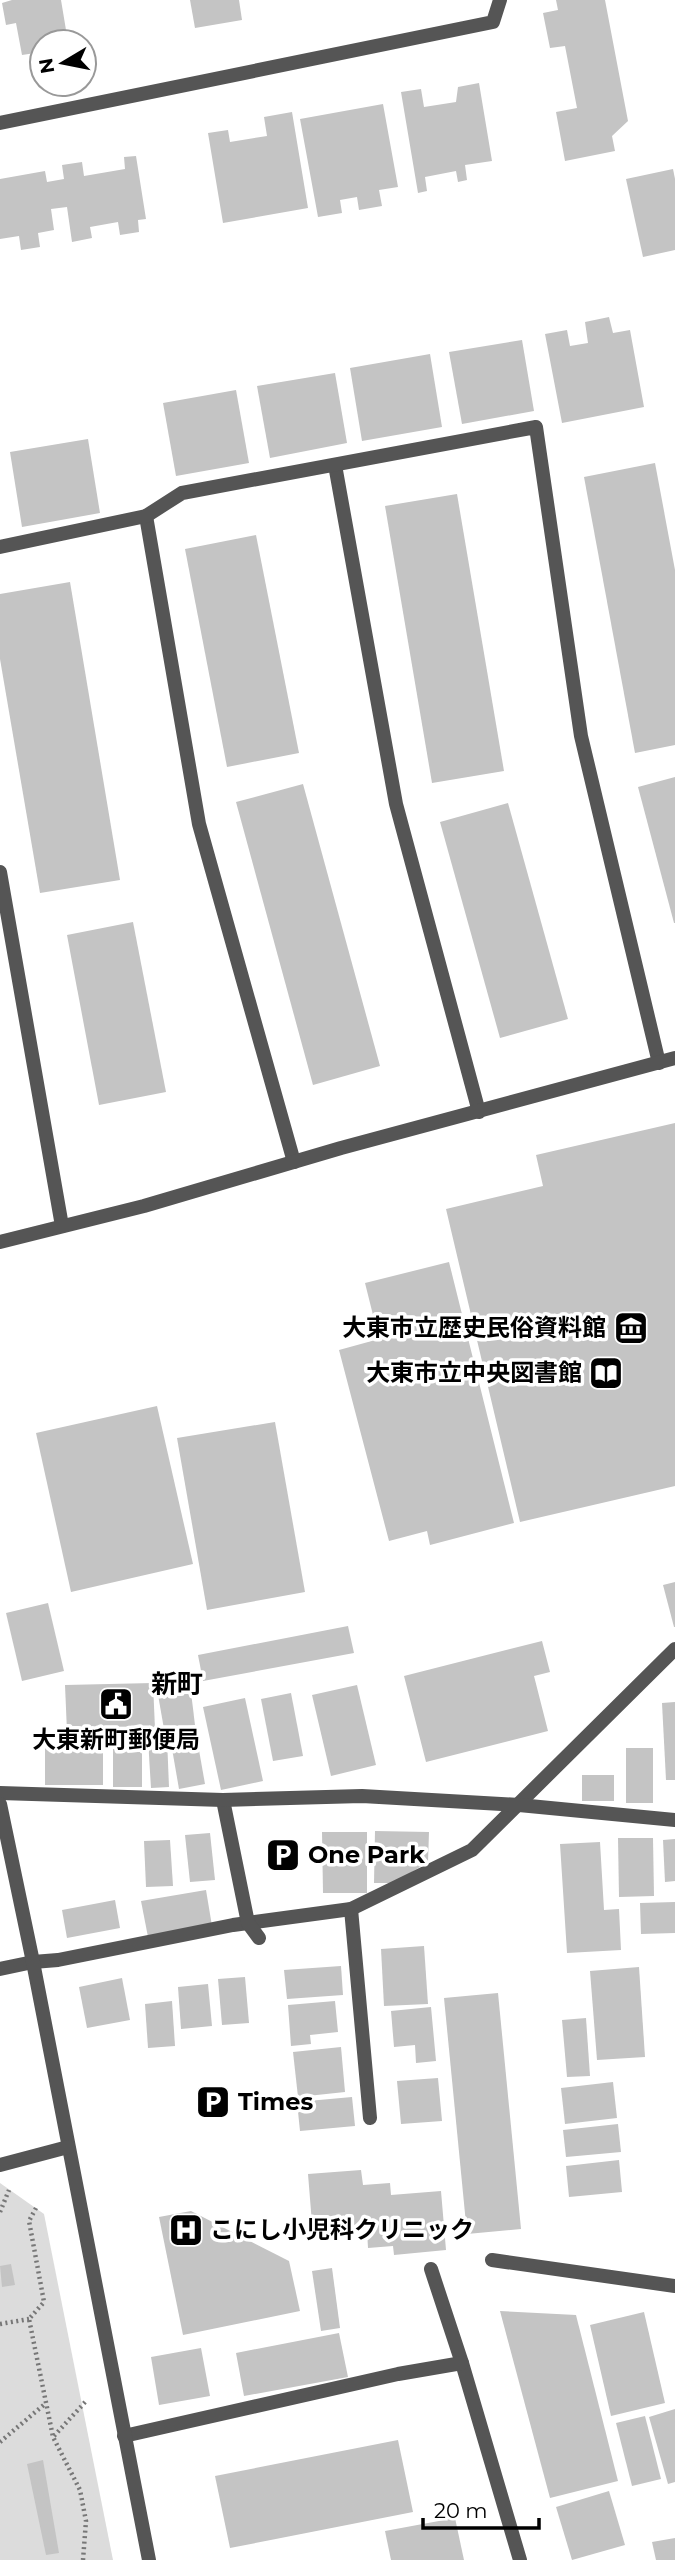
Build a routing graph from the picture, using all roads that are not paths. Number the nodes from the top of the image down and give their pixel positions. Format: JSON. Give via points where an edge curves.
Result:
{"nodes":[{"id":1,"x":500,"y":0,"type":"edge"},
{"id":2,"x":0,"y":123,"type":"edge"},
{"id":3,"x":335,"y":465,"type":"junction"},
{"id":4,"x":146,"y":516,"type":"junction"},
{"id":5,"x":0,"y":547,"type":"edge"},
{"id":6,"x":0,"y":872,"type":"edge"},
{"id":7,"x":675,"y":1058,"type":"edge"},
{"id":8,"x":659,"y":1063,"type":"junction"},
{"id":9,"x":480,"y":1112,"type":"junction"},
{"id":10,"x":294,"y":1162,"type":"junction"},
{"id":11,"x":62,"y":1226,"type":"junction"},
{"id":12,"x":0,"y":1242,"type":"edge"},
{"id":13,"x":675,"y":1649,"type":"edge"},
{"id":14,"x":0,"y":1793,"type":"edge"},
{"id":15,"x":223,"y":1800,"type":"junction"},
{"id":16,"x":0,"y":1804,"type":"edge"},
{"id":17,"x":519,"y":1805,"type":"junction"},
{"id":18,"x":675,"y":1820,"type":"edge"},
{"id":19,"x":351,"y":1909,"type":"junction"},
{"id":20,"x":248,"y":1923,"type":"junction"},
{"id":21,"x":258,"y":1938,"type":"dead end"},
{"id":22,"x":33,"y":1962,"type":"junction"},
{"id":23,"x":0,"y":1969,"type":"edge"},
{"id":24,"x":370,"y":2118,"type":"dead end"},
{"id":25,"x":68,"y":2147,"type":"junction"},
{"id":26,"x":0,"y":2165,"type":"edge"},
{"id":27,"x":492,"y":2260,"type":"dead end"},
{"id":28,"x":431,"y":2269,"type":"dead end"},
{"id":29,"x":675,"y":2286,"type":"edge"},
{"id":30,"x":462,"y":2363,"type":"junction"},
{"id":31,"x":124,"y":2436,"type":"junction"},
{"id":32,"x":149,"y":2560,"type":"edge"},
{"id":33,"x":520,"y":2560,"type":"edge"}],
"edges":[{"from":1,"to":2,"type":"street","via":[[493,22]]},
{"from":3,"to":4,"type":"street","via":[[183,493]]},
{"from":3,"to":8,"type":"street","via":[[536,427],[581,736]]},
{"from":3,"to":9,"type":"street","via":[[396,804]]},
{"from":4,"to":5,"type":"street"},
{"from":4,"to":10,"type":"street","via":[[199,824]]},
{"from":6,"to":11,"type":"street"},
{"from":7,"to":8,"type":"street"},
{"from":8,"to":9,"type":"street"},
{"from":9,"to":10,"type":"street"},
{"from":10,"to":11,"type":"street"},
{"from":11,"to":12,"type":"street"},
{"from":13,"to":17,"type":"street"},
{"from":14,"to":15,"type":"street"},
{"from":15,"to":17,"type":"street","via":[[362,1796]]},
{"from":15,"to":20,"type":"street"},
{"from":16,"to":22,"type":"street"},
{"from":17,"to":18,"type":"street"},
{"from":17,"to":19,"type":"street","via":[[472,1850]]},
{"from":19,"to":20,"type":"street"},
{"from":19,"to":24,"type":"street"},
{"from":20,"to":21,"type":"street"},
{"from":20,"to":22,"type":"street"},
{"from":22,"to":23,"type":"street"},
{"from":22,"to":25,"type":"street"},
{"from":25,"to":26,"type":"street"},
{"from":25,"to":31,"type":"street"},
{"from":27,"to":29,"type":"street"},
{"from":28,"to":30,"type":"street"},
{"from":30,"to":31,"type":"street"},
{"from":30,"to":33,"type":"street"},
{"from":31,"to":32,"type":"street"}]}
